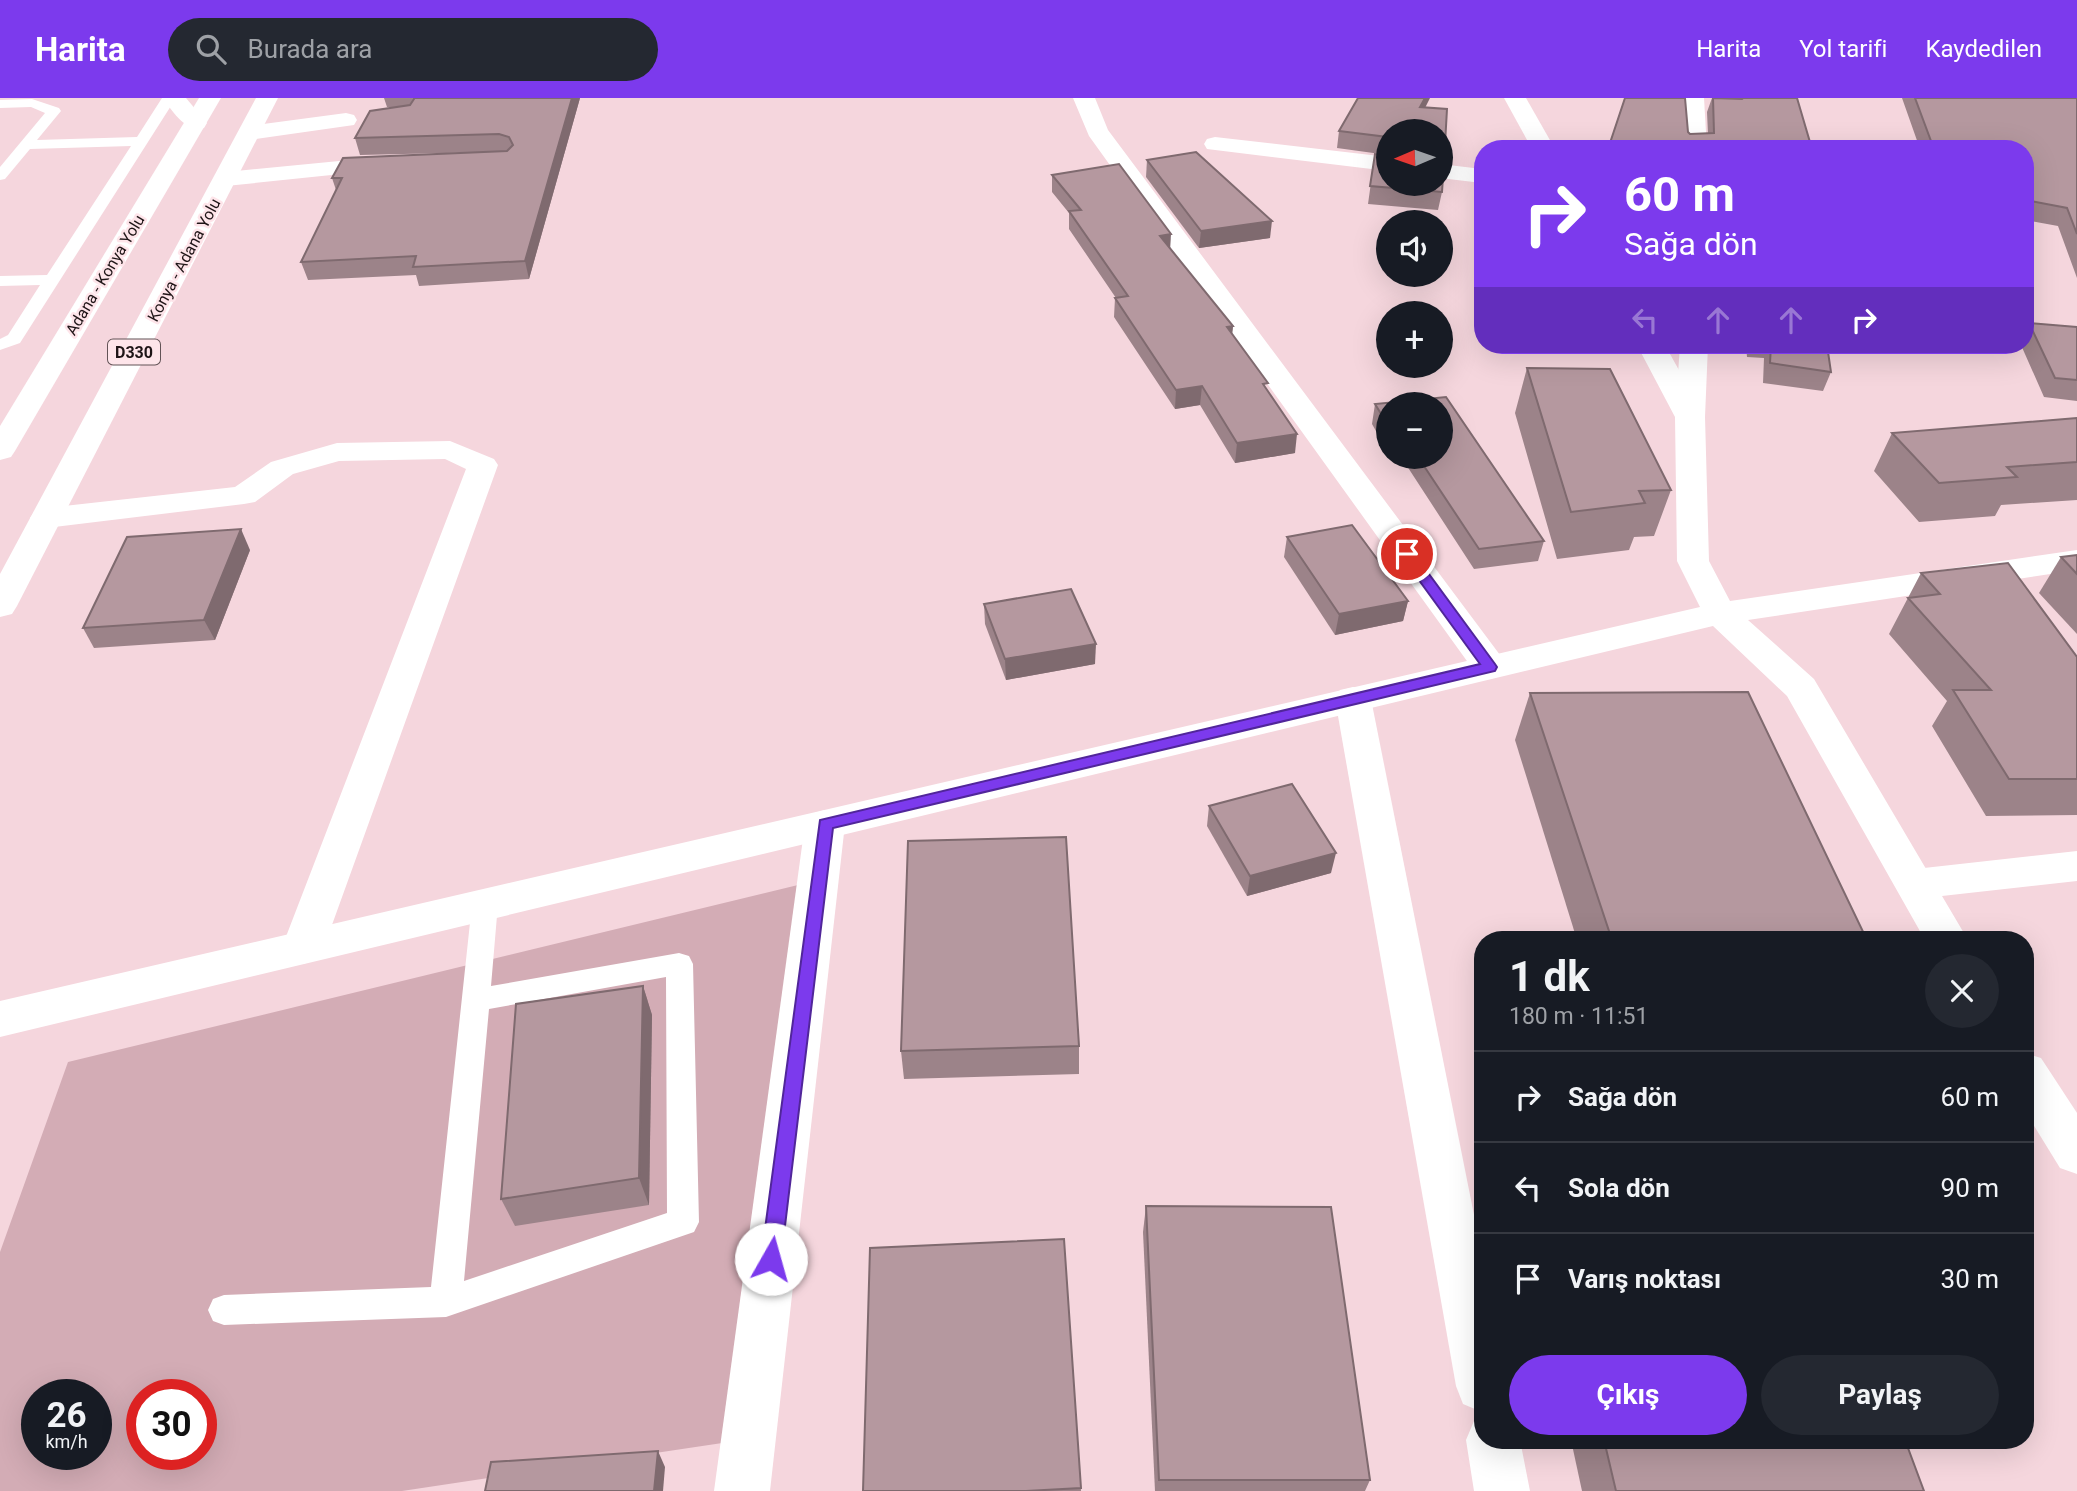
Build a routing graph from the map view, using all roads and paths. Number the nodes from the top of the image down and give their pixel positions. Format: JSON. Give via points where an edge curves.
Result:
{"nodes":[{"id":1,"x":169,"y":98,"type":"edge"},
{"id":2,"x":174,"y":98,"type":"edge"},
{"id":3,"x":210,"y":98,"type":"edge"},
{"id":4,"x":267,"y":98,"type":"edge"},
{"id":5,"x":1084,"y":98,"type":"edge"},
{"id":6,"x":1515,"y":98,"type":"edge"},
{"id":7,"x":1693,"y":98,"type":"edge"},
{"id":8,"x":0,"y":104,"type":"edge"},
{"id":9,"x":348,"y":109,"type":"edge"},
{"id":10,"x":370,"y":118,"type":"edge"},
{"id":11,"x":196,"y":123,"type":"junction"},
{"id":12,"x":250,"y":133,"type":"junction"},
{"id":13,"x":1539,"y":140,"type":"edge"},
{"id":14,"x":1695,"y":140,"type":"edge"},
{"id":15,"x":141,"y":141,"type":"junction"},
{"id":16,"x":1215,"y":144,"type":"dead end"},
{"id":17,"x":26,"y":145,"type":"junction"},
{"id":18,"x":410,"y":163,"type":"edge"},
{"id":19,"x":1376,"y":163,"type":"edge"},
{"id":20,"x":1453,"y":173,"type":"edge"},
{"id":21,"x":1474,"y":175,"type":"edge"},
{"id":22,"x":0,"y":176,"type":"edge"},
{"id":23,"x":226,"y":179,"type":"junction"},
{"id":24,"x":52,"y":280,"type":"junction"},
{"id":25,"x":0,"y":281,"type":"edge"},
{"id":26,"x":5,"y":341,"type":"edge"},
{"id":27,"x":1656,"y":354,"type":"edge"},
{"id":28,"x":1694,"y":354,"type":"edge"},
{"id":29,"x":1690,"y":417,"type":"junction"},
{"id":30,"x":0,"y":451,"type":"edge"},
{"id":31,"x":46,"y":518,"type":"junction"},
{"id":32,"x":2077,"y":560,"type":"edge"},
{"id":33,"x":0,"y":606,"type":"edge"},
{"id":34,"x":1720,"y":613,"type":"junction"},
{"id":35,"x":1490,"y":667,"type":"junction"},
{"id":36,"x":1353,"y":699,"type":"junction"},
{"id":37,"x":825,"y":824,"type":"junction"},
{"id":38,"x":2077,"y":866,"type":"edge"},
{"id":39,"x":1914,"y":884,"type":"junction"},
{"id":40,"x":485,"y":904,"type":"junction"},
{"id":41,"x":1942,"y":931,"type":"edge"},
{"id":42,"x":303,"y":947,"type":"junction"},
{"id":43,"x":475,"y":1000,"type":"junction"},
{"id":44,"x":0,"y":1018,"type":"edge"},
{"id":45,"x":2034,"y":1086,"type":"edge"},
{"id":46,"x":2077,"y":1153,"type":"edge"},
{"id":47,"x":446,"y":1303,"type":"junction"},
{"id":48,"x":224,"y":1310,"type":"dead end"},
{"id":49,"x":1474,"y":1342,"type":"edge"},
{"id":50,"x":1495,"y":1449,"type":"edge"},
{"id":51,"x":742,"y":1491,"type":"edge"},
{"id":52,"x":1502,"y":1491,"type":"edge"}],
"edges":[{"from":1,"to":15,"type":"lane"},
{"from":2,"to":11,"type":"main road"},
{"from":3,"to":11,"type":"main road","name":"Adana - Konya Yolu"},
{"from":4,"to":12,"type":"main road","name":"Konya - Adana Yolu","number":"D330"},
{"from":5,"to":35,"type":"main road","via":[[1097,131]]},
{"from":6,"to":13,"type":"main road"},
{"from":7,"to":14,"type":"main road"},
{"from":8,"to":17,"type":"lane","via":[[32,103],[54,110]]},
{"from":9,"to":10,"type":"main road"},
{"from":9,"to":12,"type":"main road"},
{"from":11,"to":30,"type":"main road","name":"Adana - Konya Yolu"},
{"from":12,"to":23,"type":"main road","name":"Konya - Adana Yolu","number":"D330"},
{"from":15,"to":17,"type":"lane"},
{"from":15,"to":24,"type":"lane"},
{"from":16,"to":19,"type":"main road"},
{"from":17,"to":22,"type":"lane"},
{"from":18,"to":23,"type":"main road"},
{"from":20,"to":21,"type":"main road"},
{"from":23,"to":31,"type":"main road","name":"Konya - Adana Yolu","number":"D330"},
{"from":24,"to":25,"type":"lane"},
{"from":24,"to":26,"type":"lane"},
{"from":27,"to":29,"type":"main road"},
{"from":28,"to":29,"type":"main road"},
{"from":29,"to":34,"type":"main road","via":[[1693,562]]},
{"from":31,"to":33,"type":"main road","name":"Konya - Adana Yolu","number":"D330"},
{"from":31,"to":42,"type":"main road","via":[[244,495],[282,468],[337,452],[450,450],[483,465]]},
{"from":32,"to":34,"type":"main road"},
{"from":34,"to":35,"type":"main road"},
{"from":34,"to":39,"type":"main road","via":[[1801,688]]},
{"from":35,"to":36,"type":"main road"},
{"from":36,"to":37,"type":"main road"},
{"from":36,"to":49,"type":"main road"},
{"from":37,"to":40,"type":"main road"},
{"from":37,"to":51,"type":"main road"},
{"from":38,"to":39,"type":"main road"},
{"from":39,"to":41,"type":"main road"},
{"from":40,"to":42,"type":"main road"},
{"from":40,"to":43,"type":"lane"},
{"from":42,"to":44,"type":"main road"},
{"from":43,"to":47,"type":"lane"},
{"from":43,"to":47,"type":"lane","via":[[679,964],[683,1222]]},
{"from":45,"to":46,"type":"main road"},
{"from":47,"to":48,"type":"lane"},
{"from":50,"to":52,"type":"main road"}]}
